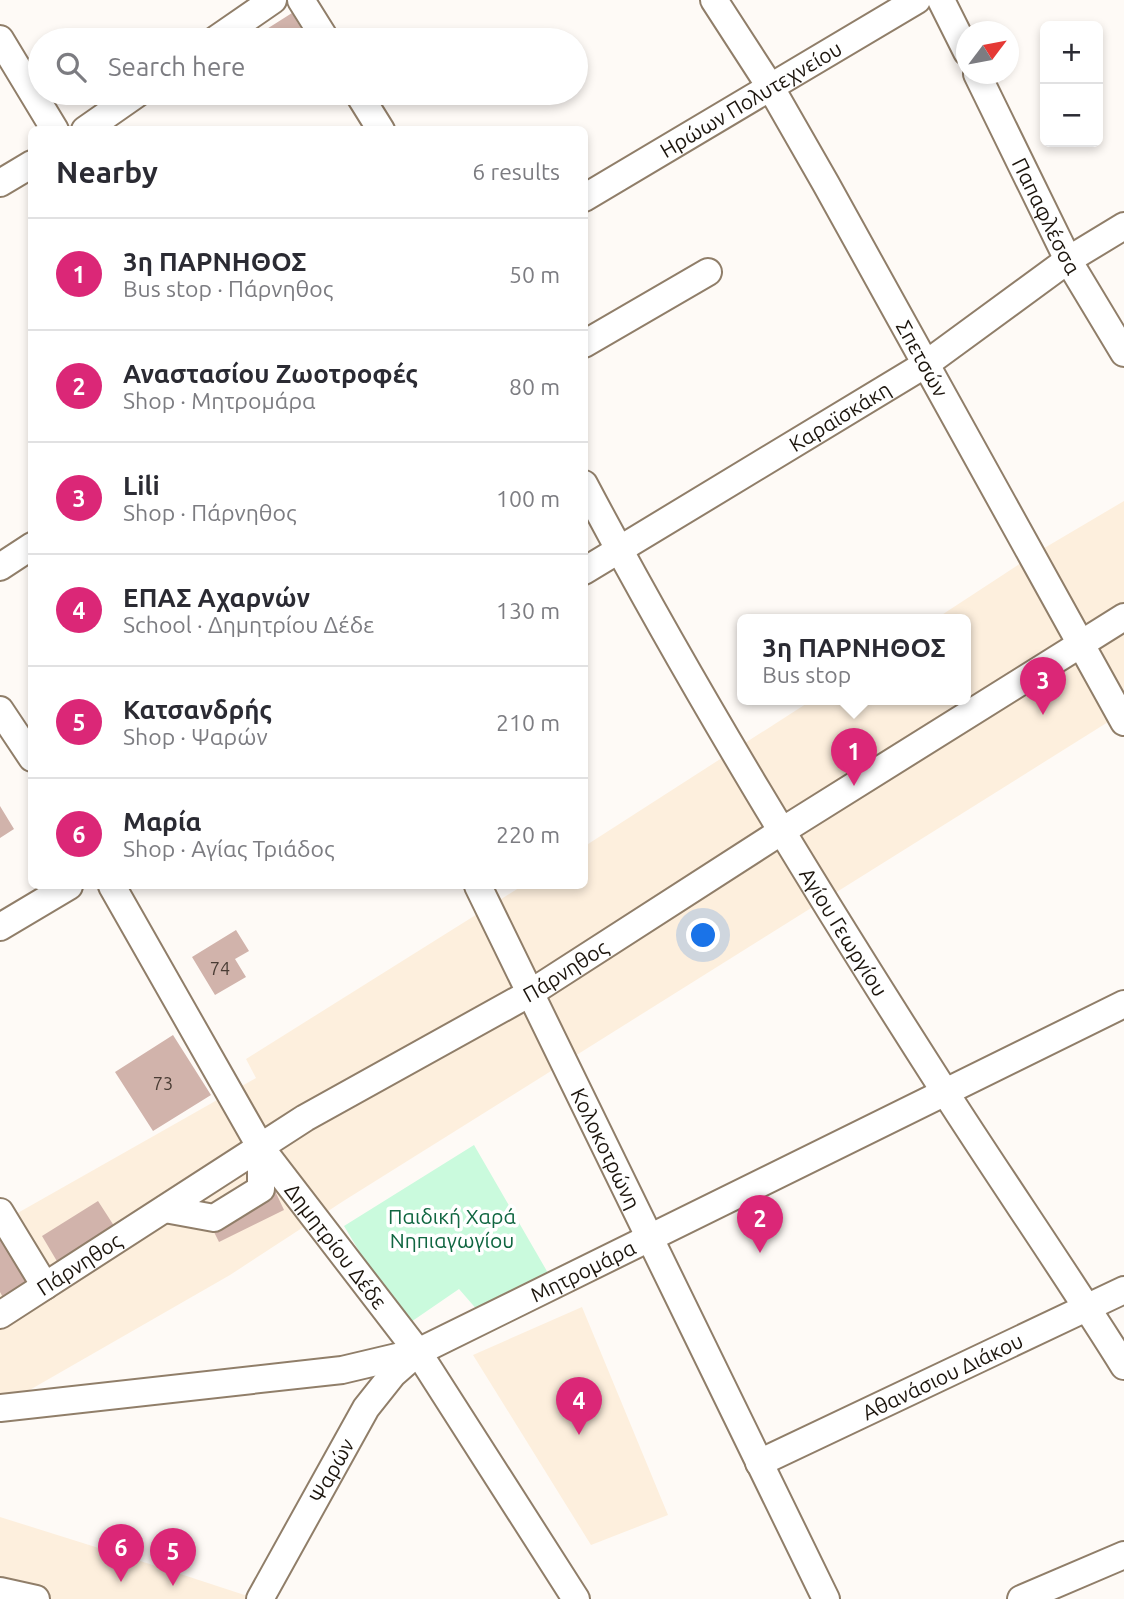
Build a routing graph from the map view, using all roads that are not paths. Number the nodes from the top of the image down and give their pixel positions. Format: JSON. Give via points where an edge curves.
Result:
{"nodes":[{"id":1,"x":273,"y":0,"type":"edge"},
{"id":2,"x":301,"y":0,"type":"edge"},
{"id":3,"x":714,"y":0,"type":"edge"},
{"id":4,"x":917,"y":0,"type":"edge"},
{"id":5,"x":941,"y":0,"type":"edge"},
{"id":6,"x":232,"y":28,"type":"edge"},
{"id":7,"x":318,"y":28,"type":"edge"},
{"id":8,"x":956,"y":30,"type":"edge"},
{"id":9,"x":0,"y":39,"type":"edge"},
{"id":10,"x":982,"y":84,"type":"edge"},
{"id":11,"x":28,"y":85,"type":"edge"},
{"id":12,"x":771,"y":88,"type":"junction"},
{"id":13,"x":40,"y":105,"type":"edge"},
{"id":14,"x":121,"y":105,"type":"edge"},
{"id":15,"x":365,"y":105,"type":"edge"},
{"id":16,"x":53,"y":126,"type":"edge"},
{"id":17,"x":91,"y":126,"type":"edge"},
{"id":18,"x":379,"y":126,"type":"edge"},
{"id":19,"x":28,"y":166,"type":"edge"},
{"id":20,"x":0,"y":183,"type":"edge"},
{"id":21,"x":588,"y":196,"type":"edge"},
{"id":22,"x":1124,"y":226,"type":"edge"},
{"id":23,"x":1068,"y":260,"type":"junction"},
{"id":24,"x":708,"y":272,"type":"dead end"},
{"id":25,"x":588,"y":342,"type":"edge"},
{"id":26,"x":1124,"y":353,"type":"edge"},
{"id":27,"x":926,"y":364,"type":"junction"},
{"id":28,"x":588,"y":492,"type":"edge"},
{"id":29,"x":28,"y":549,"type":"edge"},
{"id":30,"x":619,"y":550,"type":"junction"},
{"id":31,"x":0,"y":567,"type":"edge"},
{"id":32,"x":588,"y":569,"type":"edge"},
{"id":33,"x":1124,"y":617,"type":"edge"},
{"id":34,"x":1082,"y":643,"type":"junction"},
{"id":35,"x":0,"y":710,"type":"edge"},
{"id":36,"x":1124,"y":722,"type":"edge"},
{"id":37,"x":28,"y":752,"type":"edge"},
{"id":38,"x":782,"y":831,"type":"junction"},
{"id":39,"x":64,"y":889,"type":"edge"},
{"id":40,"x":114,"y":889,"type":"edge"},
{"id":41,"x":480,"y":889,"type":"edge"},
{"id":42,"x":0,"y":928,"type":"edge"},
{"id":43,"x":531,"y":992,"type":"junction"},
{"id":44,"x":1124,"y":1004,"type":"edge"},
{"id":45,"x":946,"y":1092,"type":"junction"},
{"id":46,"x":261,"y":1148,"type":"junction"},
{"id":47,"x":165,"y":1209,"type":"junction"},
{"id":48,"x":0,"y":1212,"type":"edge"},
{"id":49,"x":650,"y":1237,"type":"junction"},
{"id":50,"x":45,"y":1286,"type":"junction"},
{"id":51,"x":1124,"y":1290,"type":"edge"},
{"id":52,"x":1088,"y":1308,"type":"junction"},
{"id":53,"x":0,"y":1315,"type":"edge"},
{"id":54,"x":418,"y":1352,"type":"junction"},
{"id":55,"x":1124,"y":1366,"type":"edge"},
{"id":56,"x":0,"y":1408,"type":"edge"},
{"id":57,"x":759,"y":1463,"type":"junction"},
{"id":58,"x":1124,"y":1555,"type":"edge"},
{"id":59,"x":0,"y":1591,"type":"edge"},
{"id":60,"x":36,"y":1599,"type":"edge"},
{"id":61,"x":260,"y":1599,"type":"edge"},
{"id":62,"x":576,"y":1599,"type":"edge"},
{"id":63,"x":826,"y":1599,"type":"edge"},
{"id":64,"x":1021,"y":1599,"type":"edge"}],
"edges":[{"from":1,"to":6,"type":"street"},
{"from":2,"to":7,"type":"street"},
{"from":3,"to":12,"type":"street","name":"Σπετσών"},
{"from":4,"to":12,"type":"street","name":"Ηρώων Πολυτεχνείου"},
{"from":5,"to":8,"type":"street"},
{"from":9,"to":11,"type":"street"},
{"from":10,"to":23,"type":"street","name":"Παπαφλέσσα"},
{"from":12,"to":21,"type":"street","name":"Ηρώων Πολυτεχνείου"},
{"from":12,"to":27,"type":"street","name":"Σπετσών"},
{"from":13,"to":16,"type":"street"},
{"from":14,"to":17,"type":"street"},
{"from":15,"to":18,"type":"street"},
{"from":19,"to":20,"type":"street"},
{"from":22,"to":23,"type":"street","name":"Καραϊσκάκη"},
{"from":23,"to":26,"type":"street","name":"Παπαφλέσσα"},
{"from":23,"to":27,"type":"street","name":"Καραϊσκάκη"},
{"from":24,"to":25,"type":"street"},
{"from":27,"to":30,"type":"street","name":"Καραϊσκάκη"},
{"from":27,"to":34,"type":"street","name":"Σπετσών"},
{"from":28,"to":30,"type":"street","name":"Αγίου Γεωργίου"},
{"from":29,"to":31,"type":"street"},
{"from":30,"to":32,"type":"street","name":"Καραϊσκάκη"},
{"from":30,"to":38,"type":"street","name":"Αγίου Γεωργίου"},
{"from":33,"to":34,"type":"street","name":"Πάρνηθος"},
{"from":34,"to":36,"type":"street","name":"Σπετσών"},
{"from":34,"to":38,"type":"street","name":"Πάρνηθος"},
{"from":35,"to":37,"type":"street"},
{"from":38,"to":43,"type":"street","name":"Πάρνηθος"},
{"from":38,"to":45,"type":"street","name":"Αγίου Γεωργίου"},
{"from":39,"to":42,"type":"street"},
{"from":40,"to":46,"type":"street","name":"Δημητρίου Δέδε"},
{"from":41,"to":43,"type":"street","name":"Κολοκοτρώνη"},
{"from":43,"to":46,"type":"street","name":"Πάρνηθος","via":[[305,1118]]},
{"from":43,"to":49,"type":"street","name":"Κολοκοτρώνη"},
{"from":44,"to":45,"type":"street","name":"Μητρομάρα"},
{"from":45,"to":49,"type":"street","name":"Μητρομάρα"},
{"from":45,"to":52,"type":"street","name":"Αγίου Γεωργίου"},
{"from":46,"to":47,"type":"street","name":"Πάρνηθος"},
{"from":46,"to":47,"type":"street","via":[[261,1189],[214,1218]]},
{"from":46,"to":54,"type":"street","name":"Δημητρίου Δέδε"},
{"from":47,"to":50,"type":"street","name":"Πάρνηθος"},
{"from":48,"to":50,"type":"street"},
{"from":49,"to":54,"type":"street","name":"Μητρομάρα"},
{"from":49,"to":57,"type":"street","name":"Κολοκοτρώνη"},
{"from":50,"to":53,"type":"street","name":"Πάρνηθος"},
{"from":51,"to":52,"type":"street","name":"Αθανάσιου Διάκου"},
{"from":52,"to":55,"type":"street","name":"Αγίου Γεωργίου"},
{"from":52,"to":57,"type":"street","name":"Αθανάσιου Διάκου"},
{"from":54,"to":56,"type":"street","name":"Μητρομάρα","via":[[342,1370]]},
{"from":54,"to":61,"type":"street","name":"Ψαρών","via":[[366,1408]]},
{"from":54,"to":62,"type":"street","name":"Δημητρίου Δέδε"},
{"from":57,"to":63,"type":"street","name":"Κολοκοτρώνη"},
{"from":58,"to":64,"type":"street"},
{"from":59,"to":60,"type":"street"}]}
